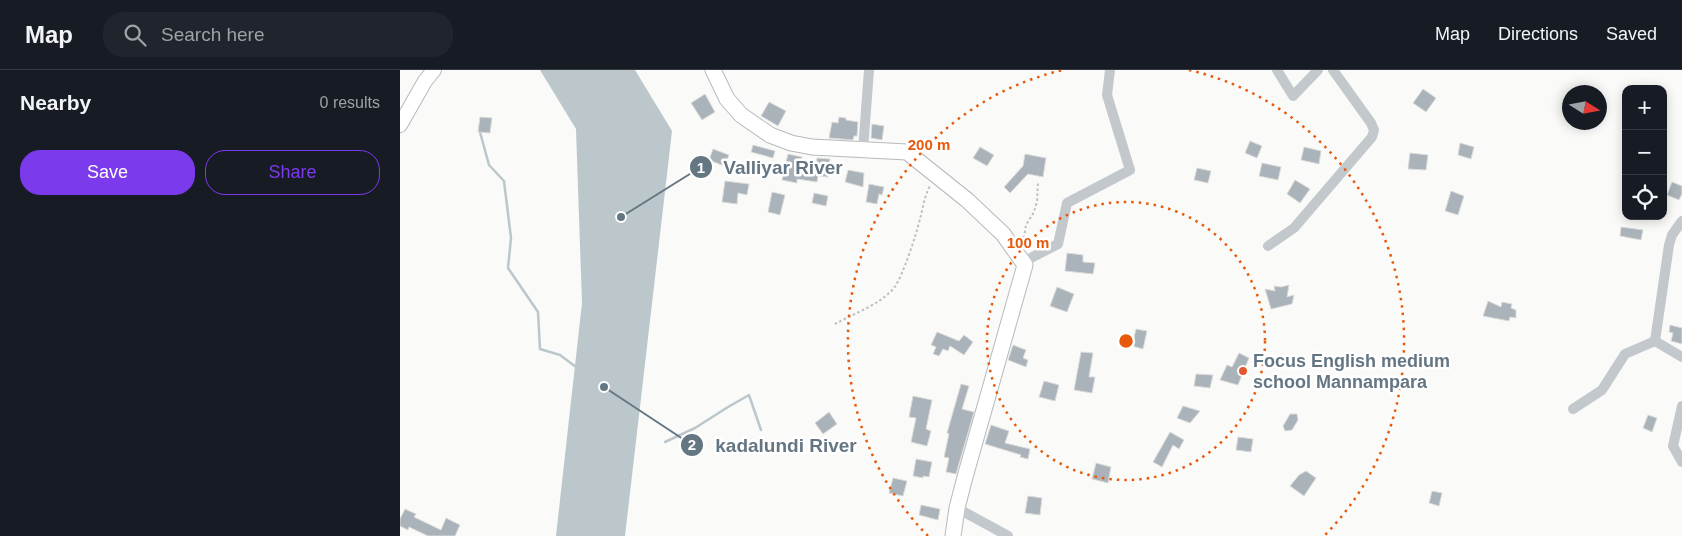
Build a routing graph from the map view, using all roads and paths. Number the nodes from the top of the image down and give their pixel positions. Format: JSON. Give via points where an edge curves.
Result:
{"nodes":[{"id":1,"x":434,"y":70,"type":"edge"},
{"id":2,"x":713,"y":70,"type":"edge"},
{"id":3,"x":869,"y":70,"type":"edge"},
{"id":4,"x":1110,"y":70,"type":"edge"},
{"id":5,"x":1277,"y":70,"type":"edge"},
{"id":6,"x":1318,"y":70,"type":"edge"},
{"id":7,"x":1333,"y":70,"type":"edge"},
{"id":8,"x":400,"y":125,"type":"edge"},
{"id":9,"x":863,"y":150,"type":"junction"},
{"id":10,"x":935,"y":175,"type":"junction"},
{"id":11,"x":1038,"y":182,"type":"dead end"},
{"id":12,"x":1682,"y":221,"type":"edge"},
{"id":13,"x":1268,"y":246,"type":"dead end"},
{"id":14,"x":1023,"y":262,"type":"junction"},
{"id":15,"x":835,"y":324,"type":"dead end"},
{"id":16,"x":1655,"y":341,"type":"junction"},
{"id":17,"x":1682,"y":357,"type":"edge"},
{"id":18,"x":1682,"y":406,"type":"edge"},
{"id":19,"x":1573,"y":409,"type":"dead end"},
{"id":20,"x":1682,"y":462,"type":"edge"},
{"id":21,"x":957,"y":508,"type":"junction"},
{"id":22,"x":953,"y":536,"type":"edge"},
{"id":23,"x":1008,"y":536,"type":"edge"}],
"edges":[{"from":1,"to":8,"type":"main road","via":[[424,81]]},
{"from":2,"to":9,"type":"main road","via":[[741,115],[770,135],[812,147]]},
{"from":3,"to":9,"type":"street"},
{"from":4,"to":14,"type":"street","via":[[1107,95],[1130,170],[1067,203],[1058,244]]},
{"from":5,"to":6,"type":"street","via":[[1293,96]]},
{"from":7,"to":13,"type":"street","via":[[1371,123],[1372,137],[1294,228]]},
{"from":9,"to":10,"type":"main road","via":[[906,152]]},
{"from":10,"to":14,"type":"main road","via":[[1002,234]]},
{"from":10,"to":15,"type":"path","via":[[926,193],[911,249],[894,288],[877,302]]},
{"from":11,"to":14,"type":"path","via":[[1037,201],[1024,234]]},
{"from":12,"to":16,"type":"street","via":[[1669,245]]},
{"from":14,"to":21,"type":"main road","via":[[1025,265]]},
{"from":16,"to":17,"type":"street"},
{"from":16,"to":19,"type":"street","via":[[1625,354],[1602,390]]},
{"from":18,"to":20,"type":"street","via":[[1673,446]]},
{"from":21,"to":22,"type":"main road"},
{"from":21,"to":23,"type":"street"}]}
